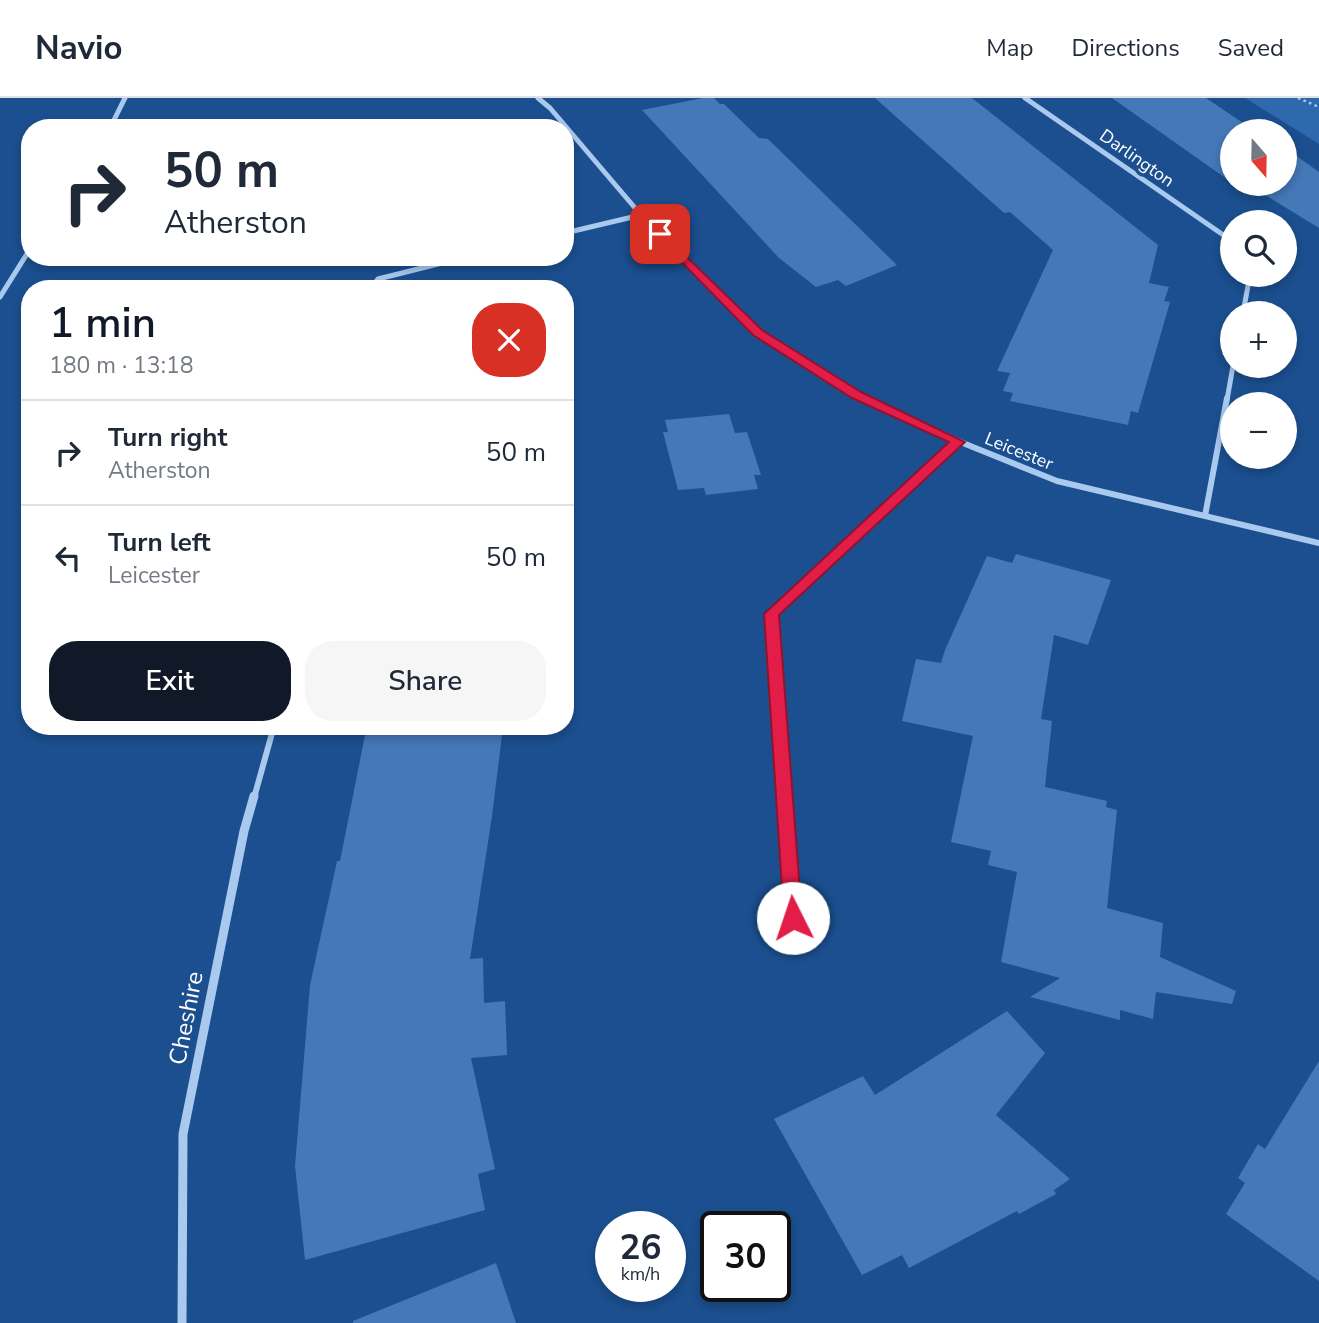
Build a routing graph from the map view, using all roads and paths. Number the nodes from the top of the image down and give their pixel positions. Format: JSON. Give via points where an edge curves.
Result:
{"nodes":[{"id":1,"x":125,"y":98,"type":"edge"},
{"id":2,"x":538,"y":98,"type":"edge"},
{"id":3,"x":1025,"y":98,"type":"edge"},
{"id":4,"x":1298,"y":98,"type":"edge"},
{"id":5,"x":1316,"y":98,"type":"edge"},
{"id":6,"x":1311,"y":104,"type":"junction"},
{"id":7,"x":1319,"y":107,"type":"edge"},
{"id":8,"x":114,"y":119,"type":"edge"},
{"id":9,"x":559,"y":119,"type":"edge"},
{"id":10,"x":574,"y":136,"type":"edge"},
{"id":11,"x":641,"y":215,"type":"junction"},
{"id":12,"x":574,"y":231,"type":"edge"},
{"id":13,"x":1220,"y":233,"type":"edge"},
{"id":14,"x":21,"y":263,"type":"edge"},
{"id":15,"x":430,"y":266,"type":"edge"},
{"id":16,"x":377,"y":280,"type":"edge"},
{"id":17,"x":0,"y":297,"type":"edge"},
{"id":18,"x":1231,"y":378,"type":"edge"},
{"id":19,"x":958,"y":442,"type":"junction"},
{"id":20,"x":1205,"y":516,"type":"junction"},
{"id":21,"x":1319,"y":543,"type":"edge"},
{"id":22,"x":271,"y":735,"type":"edge"},
{"id":23,"x":793,"y":918,"type":"dead end"},
{"id":24,"x":182,"y":1323,"type":"edge"}],
"edges":[{"from":1,"to":8,"type":"street"},
{"from":2,"to":9,"type":"street","name":"Leicester"},
{"from":3,"to":13,"type":"street","name":"Darlington"},
{"from":4,"to":6,"type":"path"},
{"from":5,"to":6,"type":"path"},
{"from":6,"to":7,"type":"path"},
{"from":10,"to":11,"type":"street","name":"Leicester"},
{"from":11,"to":12,"type":"street"},
{"from":11,"to":19,"type":"street","name":"Leicester","via":[[757,332],[857,395]]},
{"from":14,"to":17,"type":"street"},
{"from":15,"to":16,"type":"street"},
{"from":18,"to":20,"type":"street"},
{"from":19,"to":20,"type":"street","name":"Leicester","via":[[1057,481]]},
{"from":19,"to":23,"type":"street","via":[[772,614]]},
{"from":20,"to":21,"type":"street","name":"Leicester"},
{"from":22,"to":24,"type":"street","name":"Cheshire","via":[[244,831],[183,1134]]}]}
